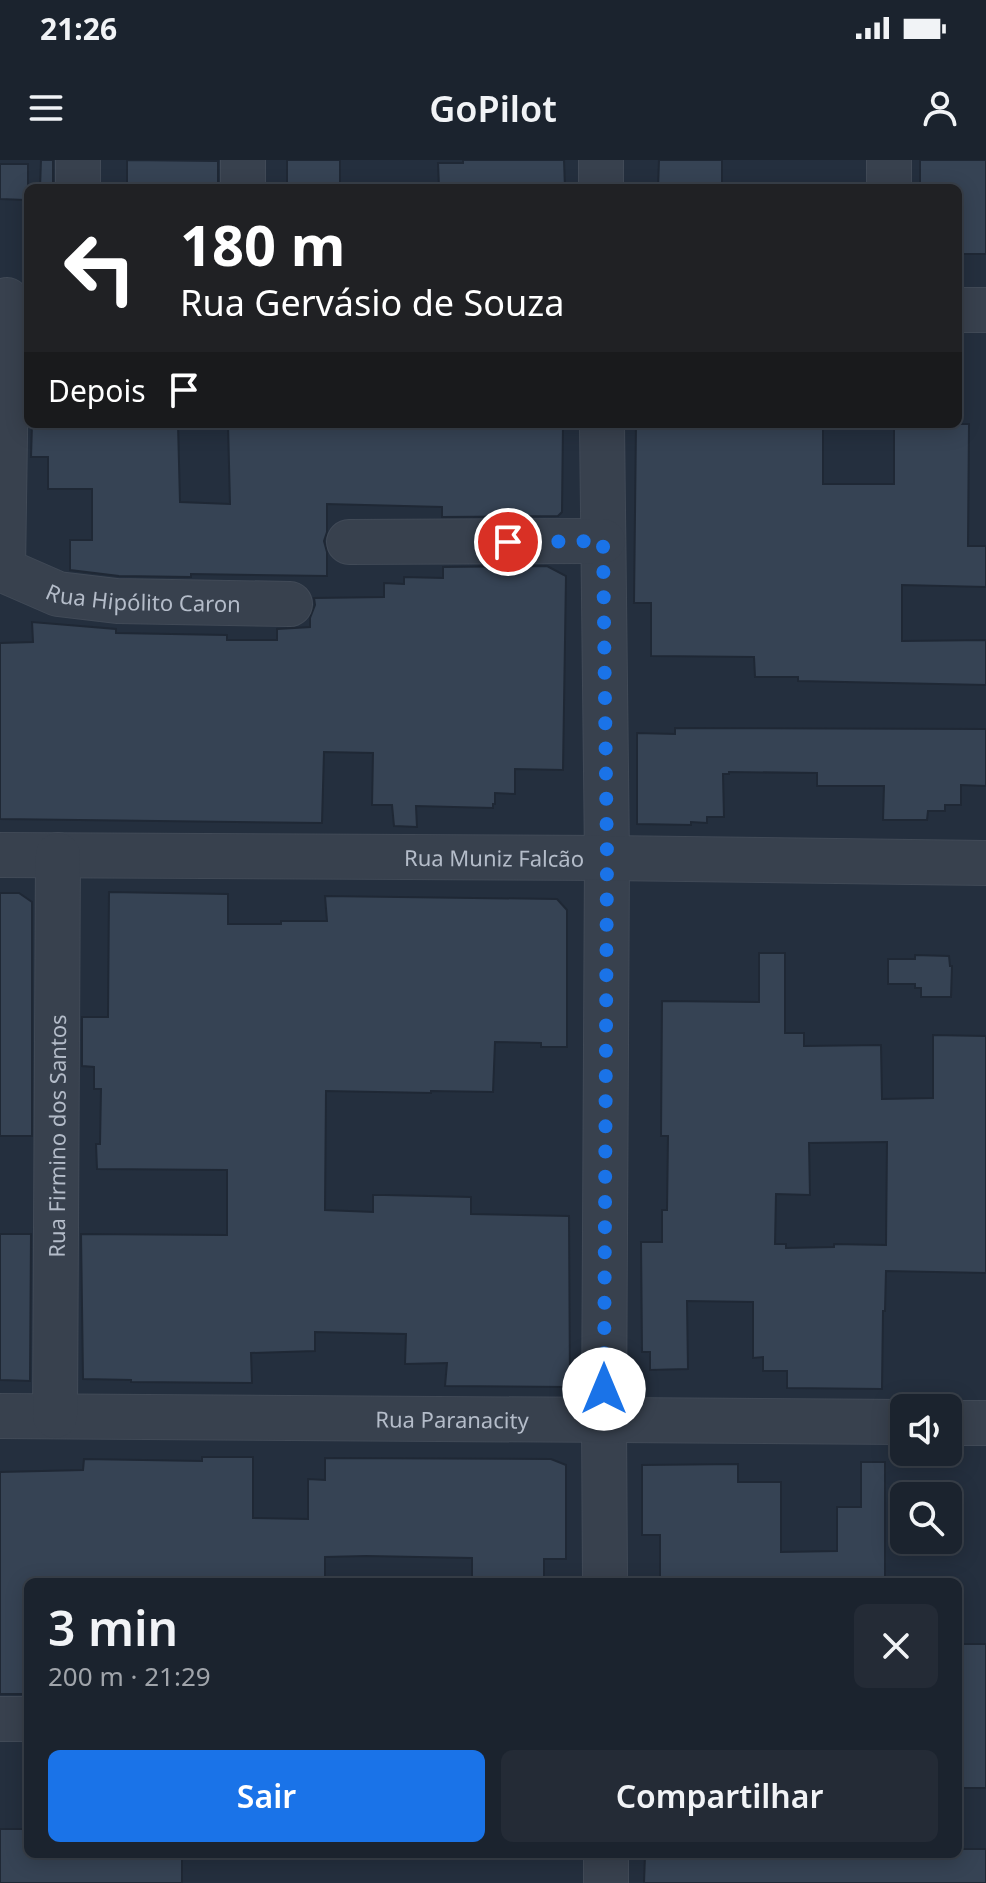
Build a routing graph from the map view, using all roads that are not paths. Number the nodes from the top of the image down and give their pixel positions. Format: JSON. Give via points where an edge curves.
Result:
{"nodes":[{"id":1,"x":78,"y":160,"type":"edge"},
{"id":2,"x":243,"y":160,"type":"edge"},
{"id":3,"x":601,"y":160,"type":"edge"},
{"id":4,"x":889,"y":160,"type":"edge"},
{"id":5,"x":78,"y":184,"type":"edge"},
{"id":6,"x":243,"y":184,"type":"edge"},
{"id":7,"x":601,"y":184,"type":"edge"},
{"id":8,"x":889,"y":184,"type":"edge"},
{"id":9,"x":12,"y":300,"type":"edge"},
{"id":10,"x":962,"y":310,"type":"edge"},
{"id":11,"x":986,"y":310,"type":"edge"},
{"id":12,"x":602,"y":428,"type":"edge"},
{"id":13,"x":603,"y":541,"type":"junction"},
{"id":14,"x":349,"y":542,"type":"dead end"},
{"id":15,"x":1,"y":570,"type":"edge"},
{"id":16,"x":290,"y":604,"type":"dead end"},
{"id":17,"x":0,"y":855,"type":"edge"},
{"id":18,"x":58,"y":855,"type":"junction"},
{"id":19,"x":607,"y":858,"type":"junction"},
{"id":20,"x":986,"y":863,"type":"edge"},
{"id":21,"x":0,"y":1416,"type":"edge"},
{"id":22,"x":55,"y":1416,"type":"junction"},
{"id":23,"x":604,"y":1421,"type":"junction"},
{"id":24,"x":890,"y":1422,"type":"edge"},
{"id":25,"x":962,"y":1423,"type":"edge"},
{"id":26,"x":986,"y":1423,"type":"edge"},
{"id":27,"x":605,"y":1578,"type":"edge"},
{"id":28,"x":0,"y":1719,"type":"edge"},
{"id":29,"x":24,"y":1719,"type":"edge"},
{"id":30,"x":606,"y":1858,"type":"edge"},
{"id":31,"x":606,"y":1883,"type":"edge"}],
"edges":[{"from":1,"to":5,"type":"street"},
{"from":2,"to":6,"type":"street"},
{"from":3,"to":7,"type":"street"},
{"from":4,"to":8,"type":"street"},
{"from":9,"to":15,"type":"street","name":"Rua Hipólito Caron"},
{"from":10,"to":11,"type":"street"},
{"from":12,"to":13,"type":"street"},
{"from":13,"to":14,"type":"street"},
{"from":13,"to":19,"type":"street"},
{"from":15,"to":16,"type":"street","name":"Rua Hipólito Caron","via":[[58,594],[117,601]]},
{"from":17,"to":18,"type":"street","name":"Rua Muniz Falcão"},
{"from":18,"to":19,"type":"street","name":"Rua Muniz Falcão"},
{"from":18,"to":22,"type":"street","name":"Rua Firmino dos Santos"},
{"from":19,"to":20,"type":"street","name":"Rua Muniz Falcão"},
{"from":19,"to":23,"type":"street"},
{"from":21,"to":22,"type":"street","name":"Rua Paranacity"},
{"from":22,"to":23,"type":"street","name":"Rua Paranacity"},
{"from":23,"to":24,"type":"street","name":"Rua Paranacity"},
{"from":23,"to":27,"type":"street"},
{"from":25,"to":26,"type":"street"},
{"from":28,"to":29,"type":"street"},
{"from":30,"to":31,"type":"street"}]}
